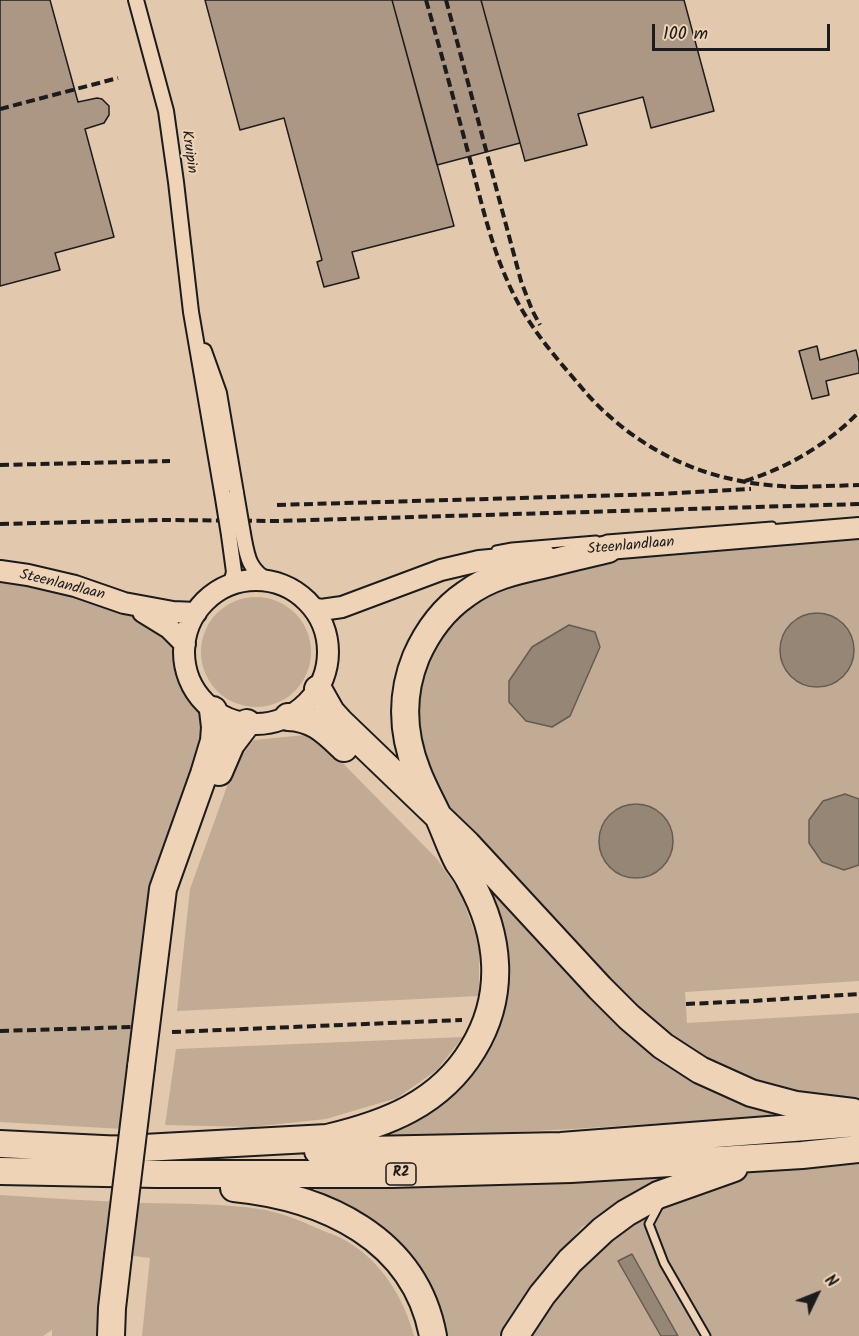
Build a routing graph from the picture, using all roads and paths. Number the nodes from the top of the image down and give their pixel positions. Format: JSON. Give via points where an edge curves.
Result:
{"nodes":[{"id":1,"x":136,"y":0,"type":"edge"},
{"id":2,"x":783,"y":525,"type":"dead end"},
{"id":3,"x":859,"y":528,"type":"edge"},
{"id":4,"x":236,"y":534,"type":"junction"},
{"id":5,"x":608,"y":549,"type":"junction"},
{"id":6,"x":458,"y":558,"type":"dead end"},
{"id":7,"x":437,"y":562,"type":"dead end"},
{"id":8,"x":0,"y":571,"type":"edge"},
{"id":9,"x":269,"y":581,"type":"junction"},
{"id":10,"x":406,"y":584,"type":"junction"},
{"id":11,"x":231,"y":585,"type":"junction"},
{"id":12,"x":124,"y":603,"type":"junction"},
{"id":13,"x":314,"y":608,"type":"junction"},
{"id":14,"x":196,"y":613,"type":"junction"},
{"id":15,"x":327,"y":639,"type":"junction"},
{"id":16,"x":185,"y":644,"type":"junction"},
{"id":17,"x":318,"y":689,"type":"junction"},
{"id":18,"x":213,"y":710,"type":"junction"},
{"id":19,"x":288,"y":717,"type":"junction"},
{"id":20,"x":247,"y":723,"type":"junction"},
{"id":21,"x":438,"y":816,"type":"junction"},
{"id":22,"x":457,"y":860,"type":"junction"},
{"id":23,"x":147,"y":1067,"type":"junction"},
{"id":24,"x":859,"y":1113,"type":"edge"},
{"id":25,"x":859,"y":1123,"type":"edge"},
{"id":26,"x":0,"y":1144,"type":"edge"},
{"id":27,"x":859,"y":1149,"type":"edge"},
{"id":28,"x":107,"y":1150,"type":"junction"},
{"id":29,"x":802,"y":1155,"type":"junction"},
{"id":30,"x":0,"y":1171,"type":"edge"},
{"id":31,"x":0,"y":1176,"type":"edge"},
{"id":32,"x":666,"y":1192,"type":"junction"},
{"id":33,"x":125,"y":1256,"type":"junction"},
{"id":34,"x":111,"y":1336,"type":"edge"},
{"id":35,"x":123,"y":1336,"type":"edge"},
{"id":36,"x":433,"y":1336,"type":"edge"},
{"id":37,"x":515,"y":1336,"type":"edge"},
{"id":38,"x":706,"y":1336,"type":"edge"}],
"edges":[{"from":1,"to":4,"type":"street","name":"Kruipin","bridge":true,"via":[[166,111],[191,312]]},
{"from":2,"to":6,"type":"lane","via":[[512,547]]},
{"from":3,"to":5,"type":"main road","name":"Steenlandlaan"},
{"from":4,"to":9,"type":"street","via":[[250,565]]},
{"from":4,"to":11,"type":"street"},
{"from":5,"to":10,"type":"main road","name":"Steenlandlaan","via":[[479,561]]},
{"from":5,"to":21,"type":"highway","via":[[512,571],[486,582],[466,594],[432,626],[412,668],[404,717],[417,772]]},
{"from":7,"to":10,"type":"lane"},
{"from":8,"to":12,"type":"main road","name":"Steenlandlaan","via":[[75,586]]},
{"from":9,"to":11,"type":"main road","via":[[249,580]]},
{"from":9,"to":13,"type":"main road","via":[[298,593]]},
{"from":10,"to":13,"type":"main road","name":"Steenlandlaan","via":[[342,607]]},
{"from":10,"to":15,"type":"main road","name":"Steenlandlaan","via":[[349,616]]},
{"from":11,"to":14,"type":"main road","via":[[217,591]]},
{"from":12,"to":14,"type":"main road","name":"Steenlandlaan"},
{"from":12,"to":16,"type":"main road","name":"Steenlandlaan","via":[[175,632]]},
{"from":13,"to":15,"type":"main road"},
{"from":14,"to":16,"type":"main road"},
{"from":15,"to":17,"type":"main road","via":[[325,673]]},
{"from":16,"to":18,"type":"main road","via":[[187,673],[193,687]]},
{"from":17,"to":19,"type":"main road"},
{"from":17,"to":21,"type":"highway","via":[[340,722]]},
{"from":18,"to":20,"type":"main road"},
{"from":18,"to":23,"type":"highway","via":[[214,741],[163,889]]},
{"from":19,"to":20,"type":"main road","via":[[268,723]]},
{"from":19,"to":22,"type":"highway","via":[[307,719],[324,729]]},
{"from":20,"to":23,"type":"highway","via":[[224,758],[177,891]]},
{"from":21,"to":22,"type":"highway"},
{"from":21,"to":24,"type":"highway","via":[[600,988],[663,1046],[700,1070],[751,1093],[796,1105]]},
{"from":22,"to":28,"type":"highway","via":[[488,925],[495,980],[483,1033],[454,1075],[436,1092],[385,1121],[327,1138]]},
{"from":23,"to":33,"type":"highway","bridge":true},
{"from":25,"to":28,"type":"highway","number":"R2","via":[[561,1146],[244,1153]]},
{"from":26,"to":28,"type":"highway","number":"R2"},
{"from":27,"to":29,"type":"highway","number":"R2"},
{"from":29,"to":30,"type":"highway","number":"R2","via":[[571,1169],[391,1174]]},
{"from":29,"to":32,"type":"highway","via":[[739,1166]]},
{"from":31,"to":36,"type":"highway","via":[[225,1187],[300,1200],[375,1237],[412,1281]]},
{"from":32,"to":37,"type":"highway","via":[[626,1213],[570,1261]]},
{"from":32,"to":38,"type":"lane","via":[[649,1224],[664,1263]]},
{"from":33,"to":34,"type":"highway","via":[[112,1308]]},
{"from":33,"to":35,"type":"highway"}]}
